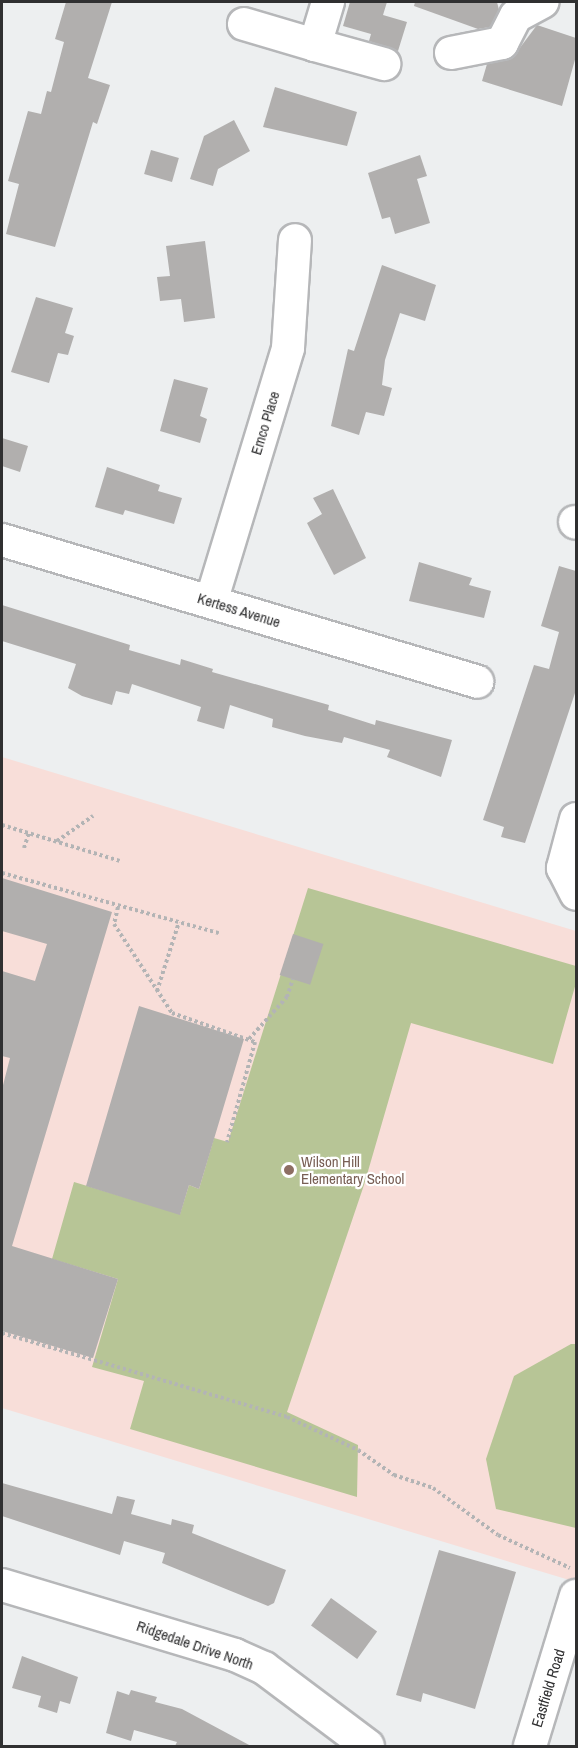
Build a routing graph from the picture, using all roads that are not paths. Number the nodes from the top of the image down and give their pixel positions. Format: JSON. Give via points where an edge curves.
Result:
{"nodes":[{"id":1,"x":328,"y":2,"type":"edge"},
{"id":2,"x":542,"y":2,"type":"edge"},
{"id":3,"x":244,"y":24,"type":"dead end"},
{"id":4,"x":315,"y":45,"type":"junction"},
{"id":5,"x":451,"y":53,"type":"dead end"},
{"id":6,"x":384,"y":64,"type":"dead end"},
{"id":7,"x":295,"y":240,"type":"dead end"},
{"id":8,"x":2,"y":540,"type":"edge"},
{"id":9,"x":211,"y":602,"type":"junction"},
{"id":10,"x":477,"y":682,"type":"dead end"},
{"id":11,"x":576,"y":819,"type":"edge"},
{"id":12,"x":570,"y":881,"type":"edge"},
{"id":13,"x":2,"y":1585,"type":"edge"},
{"id":14,"x":576,"y":1596,"type":"edge"},
{"id":15,"x":368,"y":1746,"type":"edge"},
{"id":16,"x":530,"y":1746,"type":"edge"}],
"edges":[{"from":1,"to":4,"type":"street"},
{"from":2,"to":5,"type":"street","via":[[516,16],[502,43]]},
{"from":3,"to":4,"type":"street"},
{"from":4,"to":6,"type":"street"},
{"from":7,"to":9,"type":"street","name":"Emco Place","via":[[288,348]]},
{"from":8,"to":9,"type":"street","name":"Kertess Avenue"},
{"from":9,"to":10,"type":"street","name":"Kertess Avenue"},
{"from":11,"to":12,"type":"street"},
{"from":13,"to":15,"type":"street","name":"Ridgedale Drive North","via":[[235,1655],[264,1668]]},
{"from":14,"to":16,"type":"street","name":"Eastfield Road"}]}
